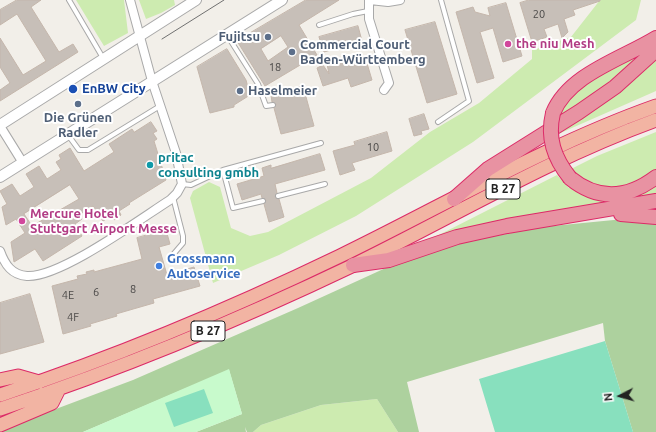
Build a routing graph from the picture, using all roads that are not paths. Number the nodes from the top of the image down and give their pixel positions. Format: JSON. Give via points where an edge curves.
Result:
{"nodes":[{"id":1,"x":69,"y":0,"type":"edge"},
{"id":2,"x":130,"y":0,"type":"edge"},
{"id":3,"x":196,"y":0,"type":"edge"},
{"id":4,"x":282,"y":0,"type":"edge"},
{"id":5,"x":369,"y":0,"type":"edge"},
{"id":6,"x":400,"y":0,"type":"edge"},
{"id":7,"x":441,"y":0,"type":"edge"},
{"id":8,"x":368,"y":11,"type":"junction"},
{"id":9,"x":319,"y":25,"type":"dead end"},
{"id":10,"x":226,"y":35,"type":"junction"},
{"id":11,"x":140,"y":37,"type":"junction"},
{"id":12,"x":656,"y":38,"type":"edge"},
{"id":13,"x":656,"y":50,"type":"edge"},
{"id":14,"x":104,"y":60,"type":"junction"},
{"id":15,"x":152,"y":81,"type":"junction"},
{"id":16,"x":384,"y":90,"type":"dead end"},
{"id":17,"x":161,"y":105,"type":"junction"},
{"id":18,"x":273,"y":105,"type":"dead end"},
{"id":19,"x":656,"y":106,"type":"edge"},
{"id":20,"x":656,"y":120,"type":"edge"},
{"id":21,"x":438,"y":122,"type":"dead end"},
{"id":22,"x":0,"y":125,"type":"edge"},
{"id":23,"x":68,"y":135,"type":"junction"},
{"id":24,"x":321,"y":143,"type":"dead end"},
{"id":25,"x":23,"y":163,"type":"junction"},
{"id":26,"x":223,"y":170,"type":"junction"},
{"id":27,"x":0,"y":177,"type":"edge"},
{"id":28,"x":656,"y":177,"type":"edge"},
{"id":29,"x":182,"y":184,"type":"junction"},
{"id":30,"x":325,"y":184,"type":"dead end"},
{"id":31,"x":278,"y":196,"type":"dead end"},
{"id":32,"x":173,"y":197,"type":"junction"},
{"id":33,"x":454,"y":198,"type":"junction"},
{"id":34,"x":263,"y":201,"type":"dead end"},
{"id":35,"x":656,"y":201,"type":"edge"},
{"id":36,"x":587,"y":213,"type":"junction"},
{"id":37,"x":656,"y":217,"type":"edge"},
{"id":38,"x":0,"y":251,"type":"edge"},
{"id":39,"x":171,"y":257,"type":"dead end"},
{"id":40,"x":354,"y":265,"type":"junction"},
{"id":41,"x":0,"y":380,"type":"edge"},
{"id":42,"x":39,"y":382,"type":"junction"},
{"id":43,"x":59,"y":389,"type":"junction"},
{"id":44,"x":0,"y":395,"type":"edge"},
{"id":45,"x":0,"y":409,"type":"edge"},
{"id":46,"x":0,"y":425,"type":"edge"}],
"edges":[{"from":1,"to":14,"type":"lane"},
{"from":2,"to":11,"type":"street"},
{"from":3,"to":11,"type":"street"},
{"from":4,"to":10,"type":"street"},
{"from":5,"to":6,"type":"street"},
{"from":5,"to":8,"type":"street"},
{"from":7,"to":21,"type":"lane","via":[[469,101]]},
{"from":8,"to":9,"type":"lane"},
{"from":8,"to":16,"type":"street","via":[[389,83]]},
{"from":10,"to":15,"type":"street"},
{"from":10,"to":18,"type":"lane","via":[[258,84],[263,103],[266,106]]},
{"from":11,"to":14,"type":"street"},
{"from":11,"to":15,"type":"street"},
{"from":12,"to":28,"type":"highway","bridge":true,"via":[[576,82],[561,97],[554,113],[550,133],[558,161],[570,178],[589,191],[607,195],[630,192]]},
{"from":13,"to":33,"type":"highway","via":[[615,87],[488,169]]},
{"from":14,"to":22,"type":"street"},
{"from":15,"to":17,"type":"street"},
{"from":15,"to":23,"type":"street"},
{"from":17,"to":23,"type":"lane","via":[[88,150],[79,150]]},
{"from":17,"to":29,"type":"street","via":[[176,153]]},
{"from":19,"to":33,"type":"highway","number":"B 27","via":[[549,150]]},
{"from":20,"to":40,"type":"highway","number":"B 27","via":[[548,167]]},
{"from":22,"to":25,"type":"street"},
{"from":23,"to":25,"type":"street"},
{"from":24,"to":26,"type":"lane"},
{"from":25,"to":27,"type":"street"},
{"from":26,"to":29,"type":"lane","via":[[191,185]]},
{"from":26,"to":34,"type":"lane","via":[[233,208]]},
{"from":29,"to":32,"type":"street"},
{"from":30,"to":31,"type":"lane"},
{"from":32,"to":38,"type":"street","via":[[73,262],[43,273],[29,276],[12,271],[7,267]]},
{"from":32,"to":39,"type":"lane","via":[[184,236],[183,243]]},
{"from":33,"to":42,"type":"highway","number":"B 27","via":[[250,298]]},
{"from":35,"to":36,"type":"highway"},
{"from":36,"to":37,"type":"highway","via":[[642,214]]},
{"from":36,"to":40,"type":"highway","via":[[493,229],[389,260]]},
{"from":40,"to":43,"type":"highway","number":"B 27","via":[[182,342]]},
{"from":41,"to":42,"type":"highway","via":[[18,376]]},
{"from":42,"to":44,"type":"highway","number":"B 27"},
{"from":43,"to":45,"type":"highway","number":"B 27"},
{"from":43,"to":46,"type":"highway","via":[[52,403]]}]}
